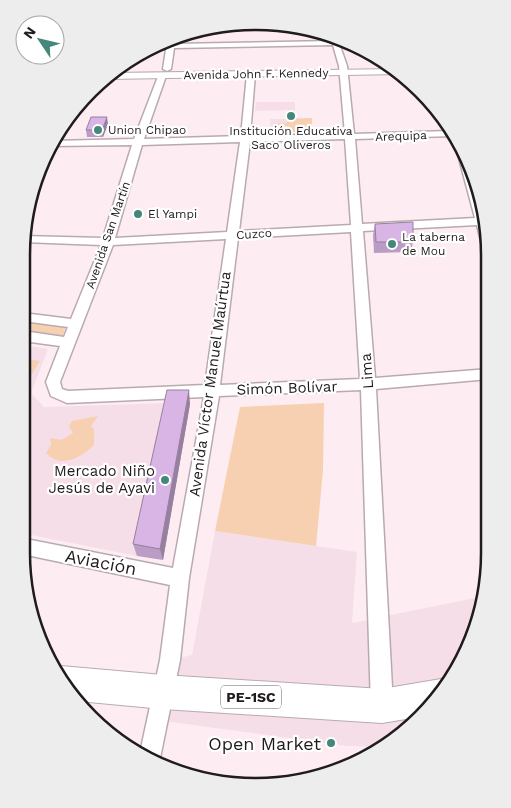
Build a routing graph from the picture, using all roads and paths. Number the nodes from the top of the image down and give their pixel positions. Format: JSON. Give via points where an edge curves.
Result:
{"nodes":[{"id":1,"x":325,"y":41,"type":"edge"},
{"id":2,"x":178,"y":44,"type":"edge"},
{"id":3,"x":336,"y":45,"type":"edge"},
{"id":4,"x":170,"y":46,"type":"edge"},
{"id":5,"x":378,"y":66,"type":"edge"},
{"id":6,"x":343,"y":69,"type":"junction"},
{"id":7,"x":128,"y":70,"type":"edge"},
{"id":8,"x":385,"y":71,"type":"edge"},
{"id":9,"x":165,"y":72,"type":"junction"},
{"id":10,"x":251,"y":74,"type":"junction"},
{"id":11,"x":120,"y":75,"type":"edge"},
{"id":12,"x":446,"y":134,"type":"edge"},
{"id":13,"x":350,"y":137,"type":"junction"},
{"id":14,"x":245,"y":140,"type":"junction"},
{"id":15,"x":138,"y":142,"type":"junction"},
{"id":16,"x":60,"y":144,"type":"edge"},
{"id":17,"x":478,"y":221,"type":"edge"},
{"id":18,"x":357,"y":227,"type":"junction"},
{"id":19,"x":232,"y":235,"type":"junction"},
{"id":20,"x":30,"y":239,"type":"edge"},
{"id":21,"x":108,"y":242,"type":"junction"},
{"id":22,"x":30,"y":318,"type":"edge"},
{"id":23,"x":76,"y":324,"type":"junction"},
{"id":24,"x":30,"y":337,"type":"edge"},
{"id":25,"x":68,"y":342,"type":"junction"},
{"id":26,"x":481,"y":375,"type":"edge"},
{"id":27,"x":368,"y":384,"type":"junction"},
{"id":28,"x":212,"y":391,"type":"junction"},
{"id":29,"x":56,"y":392,"type":"joint"},
{"id":30,"x":30,"y":548,"type":"edge"},
{"id":31,"x":180,"y":578,"type":"junction"},
{"id":32,"x":73,"y":684,"type":"edge"},
{"id":33,"x":163,"y":692,"type":"junction"},
{"id":34,"x":427,"y":698,"type":"edge"},
{"id":35,"x":382,"y":706,"type":"junction"},
{"id":36,"x":151,"y":752,"type":"edge"}],
"edges":[{"from":1,"to":2,"type":"street"},
{"from":3,"to":6,"type":"street","name":"Lima"},
{"from":4,"to":9,"type":"street","name":"Avenida San Martín"},
{"from":5,"to":6,"type":"street","name":"Avenida John F. Kennedy"},
{"from":6,"to":8,"type":"street","name":"Avenida John F. Kennedy"},
{"from":6,"to":9,"type":"street","name":"Avenida John F. Kennedy"},
{"from":6,"to":10,"type":"street","name":"Avenida John F. Kennedy"},
{"from":6,"to":13,"type":"street","name":"Lima"},
{"from":7,"to":9,"type":"street","name":"Avenida John F. Kennedy"},
{"from":9,"to":10,"type":"street","name":"Avenida John F. Kennedy"},
{"from":9,"to":11,"type":"street","name":"Avenida John F. Kennedy"},
{"from":9,"to":15,"type":"street","name":"Avenida San Martín"},
{"from":10,"to":14,"type":"street","name":"Avenida Víctor Manuel Maúrtua"},
{"from":12,"to":13,"type":"street","name":"Arequipa"},
{"from":13,"to":14,"type":"street","name":"Arequipa"},
{"from":13,"to":18,"type":"street","name":"Lima"},
{"from":14,"to":15,"type":"street","name":"Arequipa"},
{"from":14,"to":19,"type":"street","name":"Avenida Víctor Manuel Maúrtua"},
{"from":15,"to":16,"type":"street","name":"Arequipa"},
{"from":15,"to":21,"type":"street","name":"Avenida San Martín"},
{"from":17,"to":18,"type":"street","name":"Cuzco"},
{"from":18,"to":19,"type":"street","name":"Cuzco"},
{"from":18,"to":27,"type":"street","name":"Lima"},
{"from":19,"to":21,"type":"street","name":"Cuzco"},
{"from":19,"to":28,"type":"street","name":"Avenida Víctor Manuel Maúrtua"},
{"from":20,"to":21,"type":"street","name":"Cuzco"},
{"from":21,"to":23,"type":"street","name":"Avenida San Martín"},
{"from":22,"to":23,"type":"street"},
{"from":23,"to":25,"type":"street","name":"Avenida San Martín"},
{"from":24,"to":25,"type":"street"},
{"from":25,"to":29,"type":"street","name":"Avenida San Martín","via":[[53,382]]},
{"from":26,"to":27,"type":"street","name":"Simón Bolívar"},
{"from":27,"to":28,"type":"street","name":"Simón Bolívar"},
{"from":27,"to":35,"type":"street","name":"Lima"},
{"from":28,"to":29,"type":"street","name":"Simón Bolívar","via":[[67,397]]},
{"from":28,"to":31,"type":"street","name":"Avenida Víctor Manuel Maúrtua"},
{"from":30,"to":31,"type":"street","name":"Aviación"},
{"from":31,"to":33,"type":"street","name":"Avenida Víctor Manuel Maúrtua"},
{"from":32,"to":33,"type":"main road","number":"PE-1SC"},
{"from":33,"to":35,"type":"main road","number":"PE-1SC"},
{"from":33,"to":36,"type":"street","name":"Avenida Víctor Manuel Maúrtua"},
{"from":34,"to":35,"type":"main road","number":"PE-1SC"}]}
